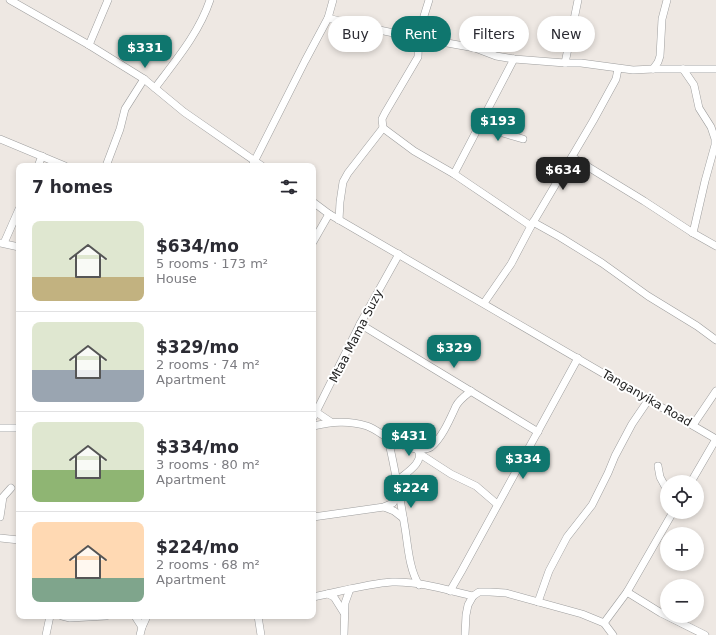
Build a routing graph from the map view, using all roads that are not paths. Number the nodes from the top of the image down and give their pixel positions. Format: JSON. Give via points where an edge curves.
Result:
{"nodes":[{"id":1,"x":10,"y":0,"type":"edge"},
{"id":2,"x":108,"y":0,"type":"edge"},
{"id":3,"x":210,"y":0,"type":"edge"},
{"id":4,"x":333,"y":0,"type":"edge"},
{"id":5,"x":429,"y":0,"type":"edge"},
{"id":6,"x":578,"y":0,"type":"edge"},
{"id":7,"x":667,"y":0,"type":"edge"},
{"id":8,"x":329,"y":16,"type":"edge"},
{"id":9,"x":424,"y":16,"type":"edge"},
{"id":10,"x":328,"y":18,"type":"edge"},
{"id":11,"x":451,"y":44,"type":"edge"},
{"id":12,"x":89,"y":45,"type":"junction"},
{"id":13,"x":418,"y":52,"type":"edge"},
{"id":14,"x":514,"y":59,"type":"junction"},
{"id":15,"x":565,"y":63,"type":"junction"},
{"id":16,"x":618,"y":68,"type":"junction"},
{"id":17,"x":653,"y":68,"type":"junction"},
{"id":18,"x":683,"y":68,"type":"junction"},
{"id":19,"x":716,"y":69,"type":"edge"},
{"id":20,"x":144,"y":79,"type":"junction"},
{"id":21,"x":155,"y":88,"type":"junction"},
{"id":22,"x":479,"y":126,"type":"junction"},
{"id":23,"x":383,"y":128,"type":"junction"},
{"id":24,"x":0,"y":139,"type":"edge"},
{"id":25,"x":523,"y":139,"type":"dead end"},
{"id":26,"x":42,"y":156,"type":"junction"},
{"id":27,"x":572,"y":157,"type":"junction"},
{"id":28,"x":39,"y":163,"type":"edge"},
{"id":29,"x":58,"y":163,"type":"edge"},
{"id":30,"x":107,"y":163,"type":"edge"},
{"id":31,"x":252,"y":163,"type":"edge"},
{"id":32,"x":254,"y":163,"type":"edge"},
{"id":33,"x":454,"y":174,"type":"junction"},
{"id":34,"x":316,"y":204,"type":"edge"},
{"id":35,"x":329,"y":214,"type":"junction"},
{"id":36,"x":16,"y":215,"type":"edge"},
{"id":37,"x":339,"y":220,"type":"junction"},
{"id":38,"x":532,"y":224,"type":"junction"},
{"id":39,"x":693,"y":233,"type":"junction"},
{"id":40,"x":316,"y":237,"type":"edge"},
{"id":41,"x":2,"y":243,"type":"edge"},
{"id":42,"x":16,"y":246,"type":"edge"},
{"id":43,"x":716,"y":246,"type":"edge"},
{"id":44,"x":400,"y":254,"type":"junction"},
{"id":45,"x":484,"y":303,"type":"junction"},
{"id":46,"x":360,"y":324,"type":"junction"},
{"id":47,"x":716,"y":340,"type":"edge"},
{"id":48,"x":578,"y":358,"type":"junction"},
{"id":49,"x":471,"y":391,"type":"junction"},
{"id":50,"x":716,"y":391,"type":"edge"},
{"id":51,"x":648,"y":399,"type":"junction"},
{"id":52,"x":316,"y":409,"type":"edge"},
{"id":53,"x":316,"y":414,"type":"edge"},
{"id":54,"x":331,"y":422,"type":"junction"},
{"id":55,"x":316,"y":425,"type":"edge"},
{"id":56,"x":693,"y":425,"type":"junction"},
{"id":57,"x":0,"y":428,"type":"edge"},
{"id":58,"x":16,"y":428,"type":"edge"},
{"id":59,"x":538,"y":432,"type":"junction"},
{"id":60,"x":388,"y":439,"type":"junction"},
{"id":61,"x":716,"y":439,"type":"edge"},
{"id":62,"x":419,"y":452,"type":"junction"},
{"id":63,"x":658,"y":466,"type":"dead end"},
{"id":64,"x":695,"y":475,"type":"edge"},
{"id":65,"x":660,"y":477,"type":"edge"},
{"id":66,"x":397,"y":481,"type":"junction"},
{"id":67,"x":11,"y":488,"type":"dead end"},
{"id":68,"x":399,"y":493,"type":"junction"},
{"id":69,"x":498,"y":504,"type":"junction"},
{"id":70,"x":384,"y":507,"type":"junction"},
{"id":71,"x":0,"y":517,"type":"edge"},
{"id":72,"x":316,"y":517,"type":"edge"},
{"id":73,"x":403,"y":518,"type":"junction"},
{"id":74,"x":669,"y":519,"type":"edge"},
{"id":75,"x":0,"y":538,"type":"edge"},
{"id":76,"x":16,"y":540,"type":"edge"},
{"id":77,"x":419,"y":585,"type":"junction"},
{"id":78,"x":350,"y":589,"type":"junction"},
{"id":79,"x":450,"y":591,"type":"junction"},
{"id":80,"x":627,"y":592,"type":"junction"},
{"id":81,"x":328,"y":594,"type":"junction"},
{"id":82,"x":316,"y":596,"type":"edge"},
{"id":83,"x":473,"y":596,"type":"junction"},
{"id":84,"x":538,"y":602,"type":"junction"},
{"id":85,"x":344,"y":613,"type":"junction"},
{"id":86,"x":49,"y":619,"type":"edge"},
{"id":87,"x":137,"y":619,"type":"edge"},
{"id":88,"x":146,"y":619,"type":"edge"},
{"id":89,"x":258,"y":619,"type":"edge"},
{"id":90,"x":604,"y":623,"type":"junction"},
{"id":91,"x":142,"y":626,"type":"junction"},
{"id":92,"x":46,"y":635,"type":"edge"},
{"id":93,"x":140,"y":635,"type":"edge"},
{"id":94,"x":261,"y":635,"type":"edge"},
{"id":95,"x":344,"y":635,"type":"edge"},
{"id":96,"x":465,"y":635,"type":"edge"},
{"id":97,"x":613,"y":635,"type":"edge"},
{"id":98,"x":705,"y":635,"type":"edge"}],
"edges":[{"from":1,"to":12,"type":"street"},
{"from":2,"to":12,"type":"street"},
{"from":3,"to":21,"type":"street","via":[[185,48]]},
{"from":4,"to":8,"type":"street"},
{"from":5,"to":9,"type":"street"},
{"from":6,"to":15,"type":"street"},
{"from":7,"to":17,"type":"street","via":[[662,19],[660,56]]},
{"from":10,"to":32,"type":"street"},
{"from":11,"to":14,"type":"street"},
{"from":12,"to":20,"type":"street"},
{"from":13,"to":23,"type":"street","via":[[418,57],[382,119]]},
{"from":14,"to":15,"type":"street"},
{"from":14,"to":22,"type":"street"},
{"from":15,"to":16,"type":"street"},
{"from":16,"to":17,"type":"street"},
{"from":16,"to":27,"type":"street","via":[[616,79]]},
{"from":17,"to":18,"type":"street"},
{"from":18,"to":19,"type":"street"},
{"from":18,"to":39,"type":"street","via":[[694,85],[700,108],[715,139]]},
{"from":20,"to":21,"type":"street"},
{"from":20,"to":30,"type":"street","via":[[125,109]]},
{"from":21,"to":31,"type":"street"},
{"from":22,"to":25,"type":"street"},
{"from":22,"to":33,"type":"street"},
{"from":23,"to":33,"type":"street","via":[[414,151]]},
{"from":23,"to":37,"type":"street","via":[[343,182]]},
{"from":24,"to":26,"type":"street"},
{"from":26,"to":28,"type":"street"},
{"from":26,"to":29,"type":"street"},
{"from":27,"to":38,"type":"street"},
{"from":27,"to":39,"type":"street"},
{"from":33,"to":38,"type":"street"},
{"from":34,"to":35,"type":"street","name":"Tanganyika Road"},
{"from":35,"to":37,"type":"street","name":"Tanganyika Road"},
{"from":35,"to":40,"type":"street"},
{"from":36,"to":41,"type":"street"},
{"from":37,"to":44,"type":"street","name":"Tanganyika Road"},
{"from":38,"to":45,"type":"street"},
{"from":38,"to":47,"type":"street","via":[[560,237],[602,263]]},
{"from":39,"to":43,"type":"street"},
{"from":41,"to":42,"type":"street"},
{"from":44,"to":45,"type":"street","name":"Tanganyika Road"},
{"from":44,"to":46,"type":"street","name":"Mtaa Mama Suzy"},
{"from":45,"to":48,"type":"street","name":"Tanganyika Road"},
{"from":46,"to":49,"type":"street"},
{"from":46,"to":52,"type":"street","name":"Mtaa Mama Suzy"},
{"from":48,"to":51,"type":"street","name":"Tanganyika Road"},
{"from":48,"to":59,"type":"street"},
{"from":49,"to":59,"type":"street"},
{"from":49,"to":62,"type":"street","via":[[457,405],[452,418],[432,446]]},
{"from":50,"to":56,"type":"street"},
{"from":51,"to":56,"type":"street","name":"Tanganyika Road"},
{"from":51,"to":84,"type":"street","via":[[615,456],[592,505],[567,537],[549,571]]},
{"from":53,"to":54,"type":"street"},
{"from":54,"to":55,"type":"street"},
{"from":54,"to":60,"type":"street","via":[[367,426]]},
{"from":56,"to":61,"type":"street","name":"Tanganyika Road"},
{"from":57,"to":58,"type":"street"},
{"from":59,"to":69,"type":"street"},
{"from":60,"to":62,"type":"street"},
{"from":60,"to":66,"type":"street"},
{"from":61,"to":64,"type":"street"},
{"from":62,"to":66,"type":"street","via":[[419,459],[410,472]]},
{"from":62,"to":69,"type":"street","via":[[451,474],[476,486]]},
{"from":63,"to":65,"type":"street"},
{"from":66,"to":68,"type":"street"},
{"from":67,"to":71,"type":"street","via":[[3,497]]},
{"from":68,"to":70,"type":"street","via":[[393,503]]},
{"from":68,"to":73,"type":"street"},
{"from":69,"to":79,"type":"street"},
{"from":70,"to":72,"type":"street"},
{"from":70,"to":73,"type":"street"},
{"from":73,"to":77,"type":"street","via":[[414,573]]},
{"from":74,"to":80,"type":"street"},
{"from":75,"to":76,"type":"street"},
{"from":77,"to":78,"type":"street","via":[[392,582]]},
{"from":77,"to":79,"type":"street"},
{"from":78,"to":81,"type":"street"},
{"from":78,"to":85,"type":"street"},
{"from":79,"to":83,"type":"street"},
{"from":80,"to":90,"type":"street"},
{"from":80,"to":98,"type":"street","via":[[661,614]]},
{"from":81,"to":82,"type":"street"},
{"from":81,"to":85,"type":"street","via":[[334,597]]},
{"from":83,"to":84,"type":"street","via":[[479,592],[506,593]]},
{"from":83,"to":96,"type":"street","via":[[468,605]]},
{"from":84,"to":90,"type":"street"},
{"from":85,"to":95,"type":"street"},
{"from":86,"to":92,"type":"street"},
{"from":87,"to":91,"type":"street"},
{"from":88,"to":91,"type":"street"},
{"from":89,"to":94,"type":"street"},
{"from":90,"to":97,"type":"street"},
{"from":91,"to":93,"type":"street"}]}
